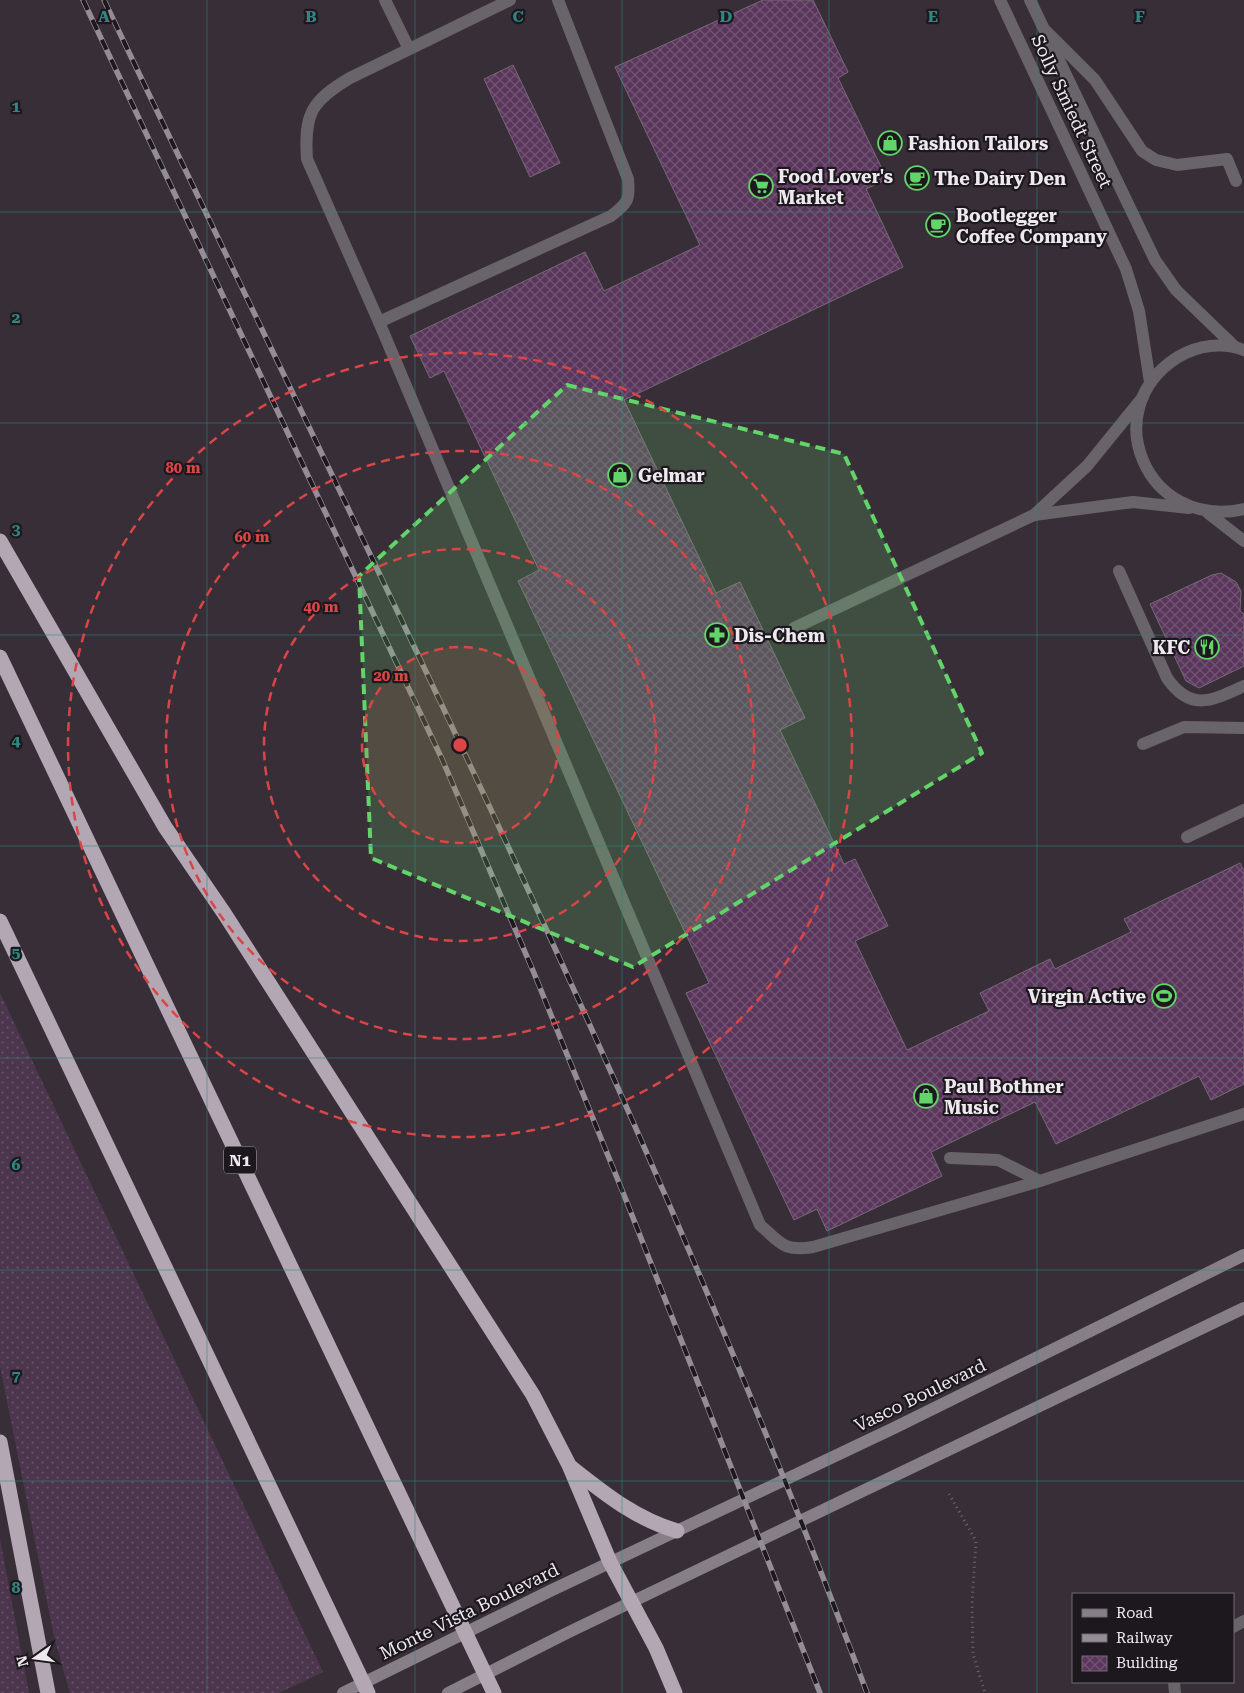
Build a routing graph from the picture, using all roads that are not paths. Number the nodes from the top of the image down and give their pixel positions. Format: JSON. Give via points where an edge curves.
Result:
{"nodes":[{"id":1,"x":385,"y":0,"type":"edge"},
{"id":2,"x":510,"y":0,"type":"edge"},
{"id":3,"x":558,"y":0,"type":"edge"},
{"id":4,"x":1000,"y":0,"type":"edge"},
{"id":5,"x":1030,"y":0,"type":"edge"},
{"id":6,"x":1044,"y":30,"type":"junction"},
{"id":7,"x":409,"y":49,"type":"junction"},
{"id":8,"x":1236,"y":181,"type":"dead end"},
{"id":9,"x":379,"y":322,"type":"junction"},
{"id":10,"x":1239,"y":348,"type":"edge"},
{"id":11,"x":1150,"y":382,"type":"junction"},
{"id":12,"x":1142,"y":397,"type":"junction"},
{"id":13,"x":1188,"y":508,"type":"junction"},
{"id":14,"x":1244,"y":510,"type":"edge"},
{"id":15,"x":1208,"y":512,"type":"junction"},
{"id":16,"x":1034,"y":515,"type":"junction"},
{"id":17,"x":0,"y":541,"type":"edge"},
{"id":18,"x":1244,"y":542,"type":"edge"},
{"id":19,"x":1119,"y":571,"type":"dead end"},
{"id":20,"x":794,"y":628,"type":"dead end"},
{"id":21,"x":0,"y":657,"type":"edge"},
{"id":22,"x":1244,"y":686,"type":"edge"},
{"id":23,"x":1244,"y":728,"type":"edge"},
{"id":24,"x":1143,"y":744,"type":"dead end"},
{"id":25,"x":1244,"y":810,"type":"edge"},
{"id":26,"x":1187,"y":837,"type":"dead end"},
{"id":27,"x":0,"y":921,"type":"edge"},
{"id":28,"x":1244,"y":1114,"type":"edge"},
{"id":29,"x":950,"y":1158,"type":"dead end"},
{"id":30,"x":1040,"y":1181,"type":"junction"},
{"id":31,"x":1244,"y":1255,"type":"edge"},
{"id":32,"x":1244,"y":1308,"type":"edge"},
{"id":33,"x":0,"y":1442,"type":"edge"},
{"id":34,"x":569,"y":1465,"type":"junction"},
{"id":35,"x":677,"y":1531,"type":"junction"},
{"id":36,"x":610,"y":1562,"type":"junction"},
{"id":37,"x":632,"y":1603,"type":"junction"},
{"id":38,"x":48,"y":1693,"type":"edge"},
{"id":39,"x":343,"y":1693,"type":"edge"},
{"id":40,"x":368,"y":1693,"type":"edge"},
{"id":41,"x":448,"y":1693,"type":"edge"},
{"id":42,"x":494,"y":1693,"type":"edge"},
{"id":43,"x":675,"y":1693,"type":"edge"}],
"edges":[{"from":1,"to":7,"type":"street"},
{"from":2,"to":7,"type":"street"},
{"from":3,"to":9,"type":"street","via":[[628,179],[629,195],[625,206],[610,216]]},
{"from":4,"to":11,"type":"street","name":"Solly Smiedt Street","via":[[1126,269],[1139,311]]},
{"from":5,"to":6,"type":"street","name":"Solly Smiedt Street"},
{"from":6,"to":8,"type":"street","via":[[1095,80],[1142,151],[1156,160],[1177,165],[1227,159]]},
{"from":6,"to":10,"type":"street","name":"Solly Smiedt Street","via":[[1155,260],[1176,290]]},
{"from":7,"to":9,"type":"street","via":[[327,91],[312,110],[305,133],[307,159]]},
{"from":9,"to":30,"type":"street","via":[[760,1225],[783,1245],[795,1250]]},
{"from":10,"to":11,"type":"street","via":[[1210,346],[1187,352],[1166,364]]},
{"from":11,"to":12,"type":"street"},
{"from":12,"to":13,"type":"street","via":[[1136,423],[1139,449],[1149,474],[1166,494]]},
{"from":12,"to":16,"type":"street","via":[[1087,466]]},
{"from":13,"to":15,"type":"street"},
{"from":13,"to":16,"type":"street","via":[[1133,502]]},
{"from":14,"to":15,"type":"street"},
{"from":15,"to":18,"type":"street"},
{"from":16,"to":20,"type":"street"},
{"from":17,"to":34,"type":"highway","via":[[165,827],[224,913],[533,1395]]},
{"from":19,"to":22,"type":"street","via":[[1174,688],[1192,699],[1210,701]]},
{"from":21,"to":42,"type":"highway","number":"N1"},
{"from":23,"to":24,"type":"street","via":[[1184,727]]},
{"from":25,"to":26,"type":"street"},
{"from":27,"to":40,"type":"highway"},
{"from":28,"to":30,"type":"street"},
{"from":29,"to":30,"type":"street","via":[[998,1160]]},
{"from":31,"to":35,"type":"main road","name":"Vasco Boulevard"},
{"from":32,"to":37,"type":"main road"},
{"from":33,"to":38,"type":"highway"},
{"from":34,"to":35,"type":"highway","via":[[606,1496],[656,1525]]},
{"from":34,"to":36,"type":"highway"},
{"from":35,"to":36,"type":"main road","name":"Vasco Boulevard"},
{"from":36,"to":37,"type":"highway"},
{"from":36,"to":39,"type":"main road","name":"Monte Vista Boulevard"},
{"from":37,"to":41,"type":"main road"},
{"from":37,"to":43,"type":"highway"}]}
